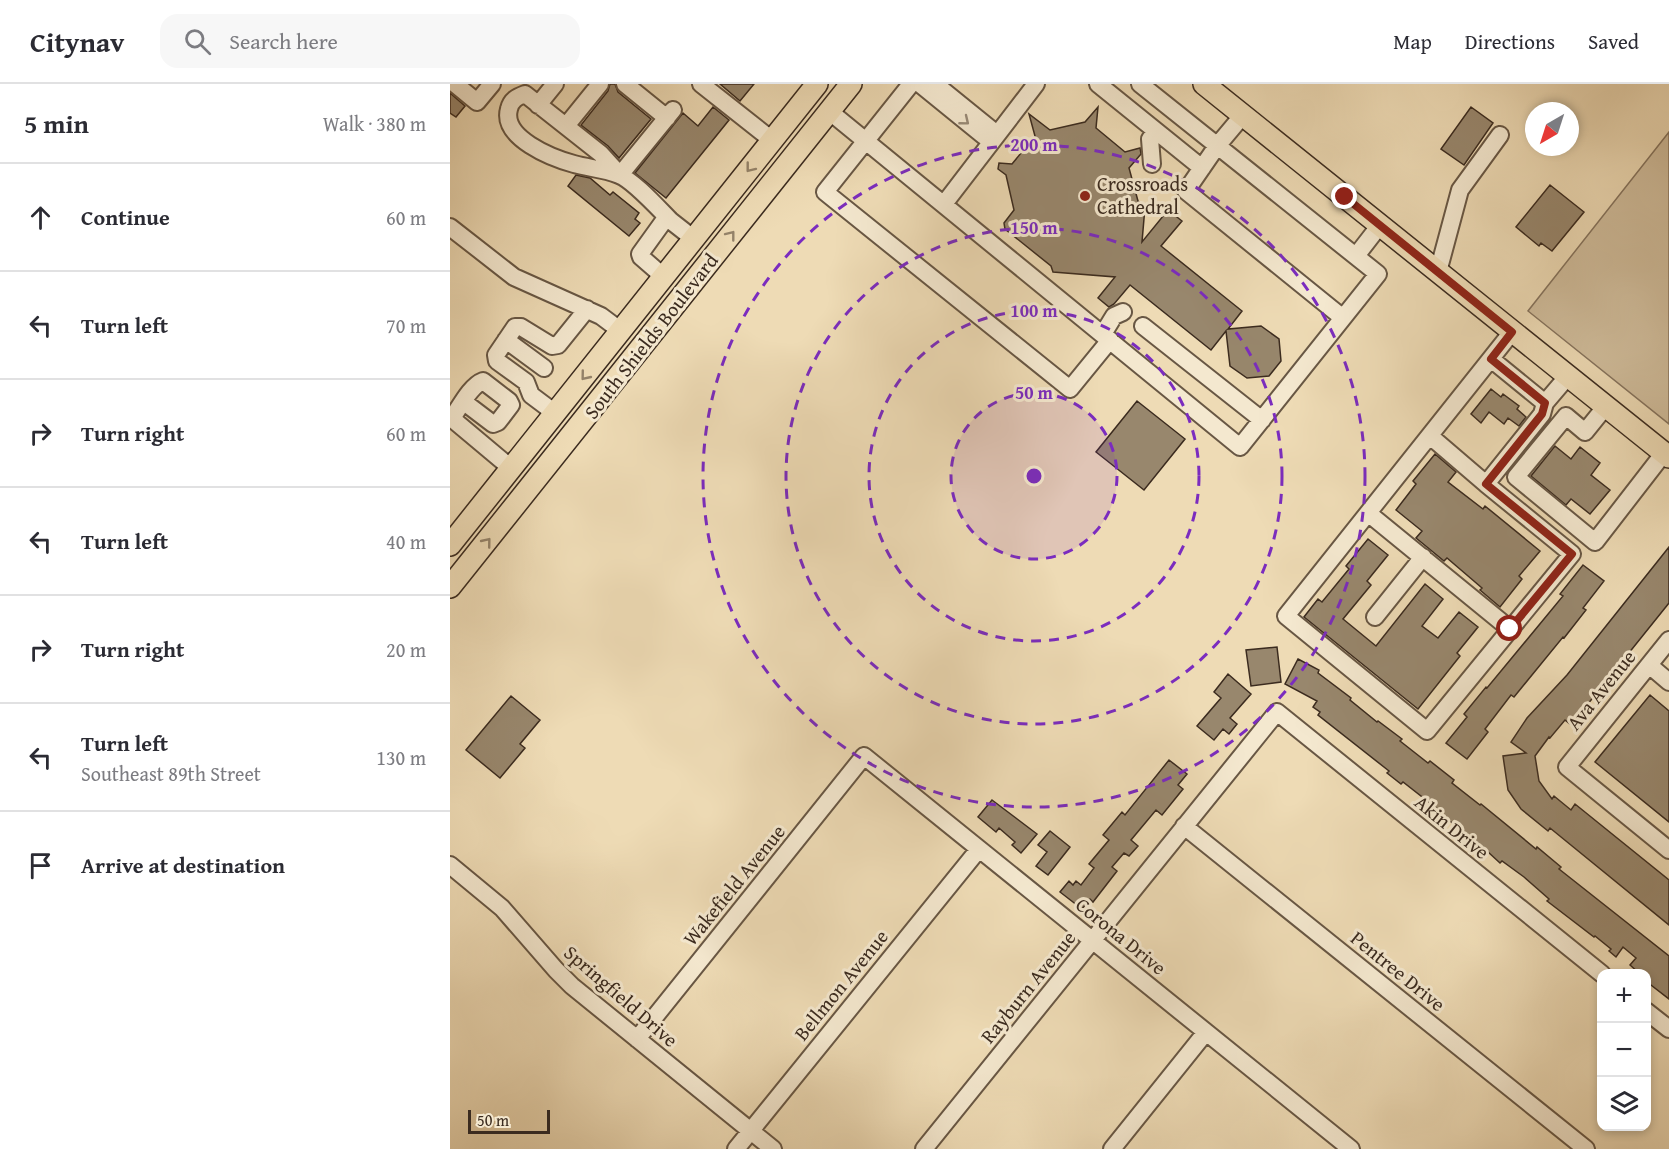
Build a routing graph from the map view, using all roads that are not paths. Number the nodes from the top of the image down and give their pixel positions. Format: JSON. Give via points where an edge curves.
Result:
{"nodes":[{"id":1,"x":455,"y":84,"type":"edge"},
{"id":2,"x":492,"y":84,"type":"edge"},
{"id":3,"x":555,"y":84,"type":"edge"},
{"id":4,"x":600,"y":84,"type":"edge"},
{"id":5,"x":625,"y":84,"type":"edge"},
{"id":6,"x":701,"y":84,"type":"edge"},
{"id":7,"x":851,"y":84,"type":"edge"},
{"id":8,"x":911,"y":84,"type":"edge"},
{"id":9,"x":920,"y":84,"type":"edge"},
{"id":10,"x":935,"y":84,"type":"edge"},
{"id":11,"x":1036,"y":84,"type":"edge"},
{"id":12,"x":1098,"y":84,"type":"edge"},
{"id":13,"x":1140,"y":84,"type":"edge"},
{"id":14,"x":1204,"y":84,"type":"edge"},
{"id":15,"x":812,"y":86,"type":"edge"},
{"id":16,"x":519,"y":89,"type":"edge"},
{"id":17,"x":538,"y":105,"type":"junction"},
{"id":18,"x":829,"y":111,"type":"junction"},
{"id":19,"x":1243,"y":115,"type":"junction"},
{"id":20,"x":566,"y":126,"type":"junction"},
{"id":21,"x":1156,"y":131,"type":"junction"},
{"id":22,"x":1500,"y":135,"type":"dead end"},
{"id":23,"x":994,"y":138,"type":"junction"},
{"id":24,"x":772,"y":140,"type":"junction"},
{"id":25,"x":866,"y":142,"type":"junction"},
{"id":26,"x":1217,"y":146,"type":"junction"},
{"id":27,"x":1152,"y":164,"type":"dead end"},
{"id":28,"x":1202,"y":168,"type":"junction"},
{"id":29,"x":620,"y":175,"type":"junction"},
{"id":30,"x":944,"y":204,"type":"junction"},
{"id":31,"x":671,"y":221,"type":"junction"},
{"id":32,"x":1380,"y":225,"type":"junction"},
{"id":33,"x":450,"y":227,"type":"edge"},
{"id":34,"x":694,"y":239,"type":"junction"},
{"id":35,"x":1356,"y":256,"type":"junction"},
{"id":36,"x":1438,"y":272,"type":"junction"},
{"id":37,"x":664,"y":277,"type":"junction"},
{"id":38,"x":586,"y":309,"type":"junction"},
{"id":39,"x":1122,"y":312,"type":"dead end"},
{"id":40,"x":1343,"y":318,"type":"junction"},
{"id":41,"x":1143,"y":326,"type":"dead end"},
{"id":42,"x":621,"y":331,"type":"junction"},
{"id":43,"x":1512,"y":332,"type":"junction"},
{"id":44,"x":1106,"y":337,"type":"junction"},
{"id":45,"x":506,"y":340,"type":"junction"},
{"id":46,"x":1491,"y":359,"type":"junction"},
{"id":47,"x":544,"y":368,"type":"dead end"},
{"id":48,"x":1568,"y":376,"type":"junction"},
{"id":49,"x":464,"y":402,"type":"dead end"},
{"id":50,"x":1545,"y":403,"type":"junction"},
{"id":51,"x":1606,"y":406,"type":"junction"},
{"id":52,"x":451,"y":418,"type":"edge"},
{"id":53,"x":1262,"y":420,"type":"junction"},
{"id":54,"x":549,"y":421,"type":"junction"},
{"id":55,"x":1430,"y":435,"type":"junction"},
{"id":56,"x":564,"y":445,"type":"junction"},
{"id":57,"x":1667,"y":455,"type":"edge"},
{"id":58,"x":512,"y":468,"type":"junction"},
{"id":59,"x":1486,"y":484,"type":"junction"},
{"id":60,"x":1368,"y":513,"type":"junction"},
{"id":61,"x":450,"y":545,"type":"edge"},
{"id":62,"x":1423,"y":557,"type":"junction"},
{"id":63,"x":450,"y":587,"type":"edge"},
{"id":64,"x":1375,"y":617,"type":"dead end"},
{"id":65,"x":1510,"y":629,"type":"junction"},
{"id":66,"x":1669,"y":640,"type":"edge"},
{"id":67,"x":1648,"y":665,"type":"junction"},
{"id":68,"x":1669,"y":682,"type":"edge"},
{"id":69,"x":1277,"y":712,"type":"joint"},
{"id":70,"x":864,"y":756,"type":"joint"},
{"id":71,"x":1184,"y":826,"type":"junction"},
{"id":72,"x":979,"y":849,"type":"junction"},
{"id":73,"x":1669,"y":850,"type":"edge"},
{"id":74,"x":450,"y":865,"type":"edge"},
{"id":75,"x":1093,"y":940,"type":"junction"},
{"id":76,"x":1597,"y":970,"type":"edge"},
{"id":77,"x":1651,"y":1014,"type":"edge"},
{"id":78,"x":1669,"y":1029,"type":"edge"},
{"id":79,"x":1206,"y":1032,"type":"junction"},
{"id":80,"x":637,"y":1039,"type":"junction"},
{"id":81,"x":750,"y":1131,"type":"junction"},
{"id":82,"x":1116,"y":1148,"type":"edge"},
{"id":83,"x":736,"y":1149,"type":"edge"},
{"id":84,"x":773,"y":1149,"type":"edge"},
{"id":85,"x":924,"y":1149,"type":"edge"},
{"id":86,"x":1351,"y":1149,"type":"edge"},
{"id":87,"x":1586,"y":1149,"type":"edge"}],
"edges":[{"from":1,"to":2,"type":"street","via":[[477,102]]},
{"from":3,"to":17,"type":"street"},
{"from":4,"to":20,"type":"street"},
{"from":5,"to":29,"type":"street","via":[[670,114]]},
{"from":6,"to":24,"type":"street"},
{"from":7,"to":18,"type":"main road","name":"South Shields Boulevard"},
{"from":8,"to":25,"type":"street"},
{"from":9,"to":23,"type":"street","one_way":true,"via":[[984,136]]},
{"from":10,"to":23,"type":"street","via":[[993,132]]},
{"from":11,"to":23,"type":"street"},
{"from":12,"to":21,"type":"street"},
{"from":13,"to":26,"type":"street"},
{"from":14,"to":19,"type":"main road"},
{"from":15,"to":18,"type":"main road"},
{"from":15,"to":24,"type":"main road","name":"South Shields Boulevard"},
{"from":16,"to":17,"type":"street"},
{"from":16,"to":29,"type":"street","via":[[508,119],[521,138],[572,164]]},
{"from":17,"to":20,"type":"street"},
{"from":18,"to":25,"type":"street"},
{"from":56,"to":18,"type":"main road","name":"South Shields Boulevard","one_way":true},
{"from":19,"to":26,"type":"street"},
{"from":19,"to":32,"type":"main road"},
{"from":20,"to":29,"type":"street"},
{"from":21,"to":27,"type":"street","via":[[1150,139]]},
{"from":21,"to":28,"type":"street"},
{"from":22,"to":36,"type":"street","via":[[1460,190]]},
{"from":23,"to":30,"type":"street"},
{"from":24,"to":34,"type":"main road","name":"South Shields Boulevard","one_way":true},
{"from":25,"to":30,"type":"street"},
{"from":25,"to":44,"type":"street","via":[[825,192],[1070,389]]},
{"from":26,"to":28,"type":"street"},
{"from":26,"to":35,"type":"street"},
{"from":28,"to":40,"type":"street","via":[[1186,191]]},
{"from":29,"to":31,"type":"street"},
{"from":30,"to":44,"type":"street"},
{"from":31,"to":34,"type":"street"},
{"from":31,"to":37,"type":"street","via":[[663,222],[640,254]]},
{"from":32,"to":35,"type":"street"},
{"from":32,"to":36,"type":"main road"},
{"from":33,"to":38,"type":"street","via":[[514,277]]},
{"from":34,"to":37,"type":"main road","name":"South Shields Boulevard"},
{"from":35,"to":40,"type":"street","via":[[1378,274]]},
{"from":36,"to":43,"type":"main road"},
{"from":37,"to":42,"type":"main road","name":"South Shields Boulevard"},
{"from":38,"to":42,"type":"street"},
{"from":38,"to":45,"type":"street","via":[[558,345],[552,346],[521,327],[515,327]]},
{"from":39,"to":44,"type":"street","via":[[1114,316]]},
{"from":40,"to":53,"type":"street"},
{"from":41,"to":53,"type":"street"},
{"from":42,"to":54,"type":"main road","name":"South Shields Boulevard","one_way":true},
{"from":43,"to":46,"type":"street"},
{"from":43,"to":48,"type":"main road"},
{"from":44,"to":53,"type":"street","via":[[1240,447]]},
{"from":45,"to":47,"type":"street"},
{"from":45,"to":54,"type":"street","via":[[495,355],[497,361],[526,382]]},
{"from":46,"to":50,"type":"street"},
{"from":46,"to":55,"type":"street"},
{"from":48,"to":50,"type":"street"},
{"from":48,"to":51,"type":"main road"},
{"from":49,"to":52,"type":"street"},
{"from":50,"to":59,"type":"street","via":[[1542,414]]},
{"from":51,"to":57,"type":"main road"},
{"from":51,"to":57,"type":"street","via":[[1585,432],[1566,416],[1516,477],[1595,542]]},
{"from":52,"to":58,"type":"street"},
{"from":54,"to":56,"type":"main road"},
{"from":54,"to":58,"type":"main road","name":"South Shields Boulevard"},
{"from":55,"to":59,"type":"street"},
{"from":55,"to":60,"type":"street"},
{"from":63,"to":56,"type":"main road","name":"South Shields Boulevard","one_way":true},
{"from":58,"to":61,"type":"main road","name":"South Shields Boulevard"},
{"from":59,"to":65,"type":"street","via":[[1572,554]]},
{"from":60,"to":62,"type":"street"},
{"from":60,"to":65,"type":"street","via":[[1286,616],[1418,724],[1427,731]]},
{"from":62,"to":64,"type":"street"},
{"from":62,"to":65,"type":"street"},
{"from":66,"to":67,"type":"street","name":"Ava Avenue"},
{"from":67,"to":68,"type":"street"},
{"from":67,"to":73,"type":"street","name":"Ava Avenue","via":[[1567,767]]},
{"from":69,"to":71,"type":"street","name":"Rayburn Avenue"},
{"from":69,"to":76,"type":"street","name":"Akin Drive"},
{"from":70,"to":72,"type":"street","name":"Corona Drive"},
{"from":70,"to":80,"type":"street","name":"Wakefield Avenue"},
{"from":71,"to":75,"type":"street","name":"Rayburn Avenue"},
{"from":71,"to":87,"type":"street","name":"Pentree Drive"},
{"from":72,"to":75,"type":"street","name":"Corona Drive"},
{"from":72,"to":81,"type":"street","name":"Bellmon Avenue"},
{"from":74,"to":80,"type":"street","name":"Springfield Drive","via":[[502,908],[564,978]]},
{"from":75,"to":79,"type":"street","name":"Corona Drive"},
{"from":75,"to":85,"type":"street","name":"Rayburn Avenue"},
{"from":77,"to":78,"type":"street"},
{"from":79,"to":82,"type":"street"},
{"from":79,"to":86,"type":"street","name":"Corona Drive"},
{"from":80,"to":81,"type":"street","name":"Springfield Drive"},
{"from":81,"to":83,"type":"street","name":"Bellmon Avenue"},
{"from":81,"to":84,"type":"street","name":"Springfield Drive"}]}
